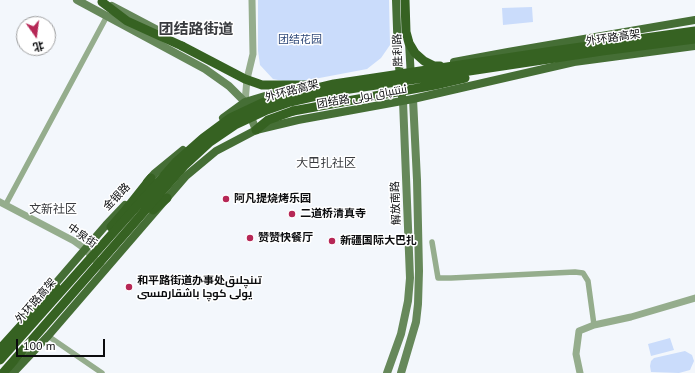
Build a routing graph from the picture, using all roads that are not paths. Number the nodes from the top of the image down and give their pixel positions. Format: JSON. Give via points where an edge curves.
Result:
{"nodes":[{"id":1,"x":77,"y":0,"type":"edge"},
{"id":2,"x":252,"y":0,"type":"edge"},
{"id":3,"x":396,"y":0,"type":"edge"},
{"id":4,"x":406,"y":0,"type":"edge"},
{"id":5,"x":105,"y":2,"type":"edge"},
{"id":6,"x":107,"y":16,"type":"junction"},
{"id":7,"x":695,"y":20,"type":"edge"},
{"id":8,"x":695,"y":31,"type":"edge"},
{"id":9,"x":695,"y":39,"type":"edge"},
{"id":10,"x":695,"y":46,"type":"edge"},
{"id":11,"x":512,"y":65,"type":"junction"},
{"id":12,"x":457,"y":66,"type":"junction"},
{"id":13,"x":410,"y":70,"type":"junction"},
{"id":14,"x":400,"y":72,"type":"junction"},
{"id":15,"x":247,"y":79,"type":"junction"},
{"id":16,"x":341,"y":83,"type":"junction"},
{"id":17,"x":278,"y":92,"type":"junction"},
{"id":18,"x":413,"y":99,"type":"junction"},
{"id":19,"x":403,"y":101,"type":"junction"},
{"id":20,"x":245,"y":102,"type":"junction"},
{"id":21,"x":256,"y":130,"type":"junction"},
{"id":22,"x":151,"y":178,"type":"junction"},
{"id":23,"x":167,"y":198,"type":"junction"},
{"id":24,"x":3,"y":203,"type":"edge"},
{"id":25,"x":432,"y":242,"type":"dead end"},
{"id":26,"x":85,"y":249,"type":"junction"},
{"id":27,"x":105,"y":270,"type":"junction"},
{"id":28,"x":695,"y":298,"type":"edge"},
{"id":29,"x":594,"y":325,"type":"junction"},
{"id":30,"x":48,"y":336,"type":"junction"},
{"id":31,"x":0,"y":350,"type":"edge"},
{"id":32,"x":0,"y":360,"type":"edge"},
{"id":33,"x":4,"y":373,"type":"edge"},
{"id":34,"x":13,"y":373,"type":"edge"},
{"id":35,"x":102,"y":373,"type":"edge"},
{"id":36,"x":387,"y":373,"type":"edge"},
{"id":37,"x":401,"y":373,"type":"edge"},
{"id":38,"x":580,"y":373,"type":"edge"}],
"edges":[{"from":1,"to":6,"type":"main road"},
{"from":2,"to":15,"type":"street","via":[[253,54]]},
{"from":3,"to":14,"type":"main road"},
{"from":4,"to":12,"type":"highway","bridge":true,"via":[[406,32],[415,53],[434,66]]},
{"from":4,"to":13,"type":"main road","name":"胜利路"},
{"from":5,"to":15,"type":"main road","name":"团结路 ئىتتىپاق يولى","via":[[234,69]]},
{"from":5,"to":16,"type":"highway","bridge":true,"via":[[127,21],[262,86]]},
{"from":6,"to":20,"type":"main road","via":[[205,69],[229,86]]},
{"from":6,"to":24,"type":"street"},
{"from":7,"to":13,"type":"main road","name":"团结路 ئىتتىپاق يولى"},
{"from":8,"to":12,"type":"highway","name":"外环路高架","bridge":true},
{"from":9,"to":11,"type":"highway","name":"外环路高架","bridge":true},
{"from":10,"to":18,"type":"main road","name":"团结路 ئىتتىپاق يولى","via":[[574,62]]},
{"from":11,"to":21,"type":"highway","bridge":true,"via":[[435,85],[293,111],[268,120]]},
{"from":11,"to":33,"type":"highway","name":"外环路高架","bridge":true,"via":[[343,90],[290,102],[235,125],[210,142],[184,166]]},
{"from":12,"to":16,"type":"highway","name":"外环路高架","bridge":true},
{"from":13,"to":14,"type":"main road","name":"团结路 ئىتتىپاق يولى"},
{"from":13,"to":18,"type":"main road","name":"胜利路"},
{"from":14,"to":17,"type":"main road","name":"团结路 ئىتتىپاق يولى","via":[[349,83]]},
{"from":14,"to":19,"type":"main road"},
{"from":15,"to":17,"type":"main road","name":"团结路 ئىتتىپاق يولى"},
{"from":15,"to":20,"type":"street"},
{"from":16,"to":32,"type":"highway","name":"外环路高架","bridge":true,"via":[[264,102],[230,118],[203,138],[177,161]]},
{"from":17,"to":20,"type":"main road","name":"金银路"},
{"from":18,"to":19,"type":"main road","name":"团结路 ئىتتىپاق يولى"},
{"from":18,"to":37,"type":"main road","via":[[417,180],[418,304],[416,322]]},
{"from":19,"to":21,"type":"main road","name":"团结路 ئىتتىپاق يولى"},
{"from":19,"to":36,"type":"main road","name":"解放南路","via":[[410,278],[401,334]]},
{"from":20,"to":21,"type":"main road"},
{"from":20,"to":22,"type":"main road","name":"金银路","via":[[201,135]]},
{"from":21,"to":23,"type":"main road","via":[[216,151],[186,176]]},
{"from":22,"to":26,"type":"main road","name":"金银路"},
{"from":22,"to":31,"type":"highway","bridge":true,"via":[[111,227]]},
{"from":23,"to":27,"type":"main road"},
{"from":23,"to":33,"type":"highway","via":[[153,210],[20,361]]},
{"from":24,"to":26,"type":"street","name":"中泉街"},
{"from":25,"to":29,"type":"street","via":[[438,278],[583,273],[588,281]]},
{"from":26,"to":27,"type":"street","name":"中泉街"},
{"from":26,"to":31,"type":"main road","name":"金银路"},
{"from":27,"to":30,"type":"main road"},
{"from":28,"to":29,"type":"street"},
{"from":29,"to":38,"type":"street","via":[[579,331],[576,354]]},
{"from":30,"to":34,"type":"main road"},
{"from":30,"to":35,"type":"street"}]}
